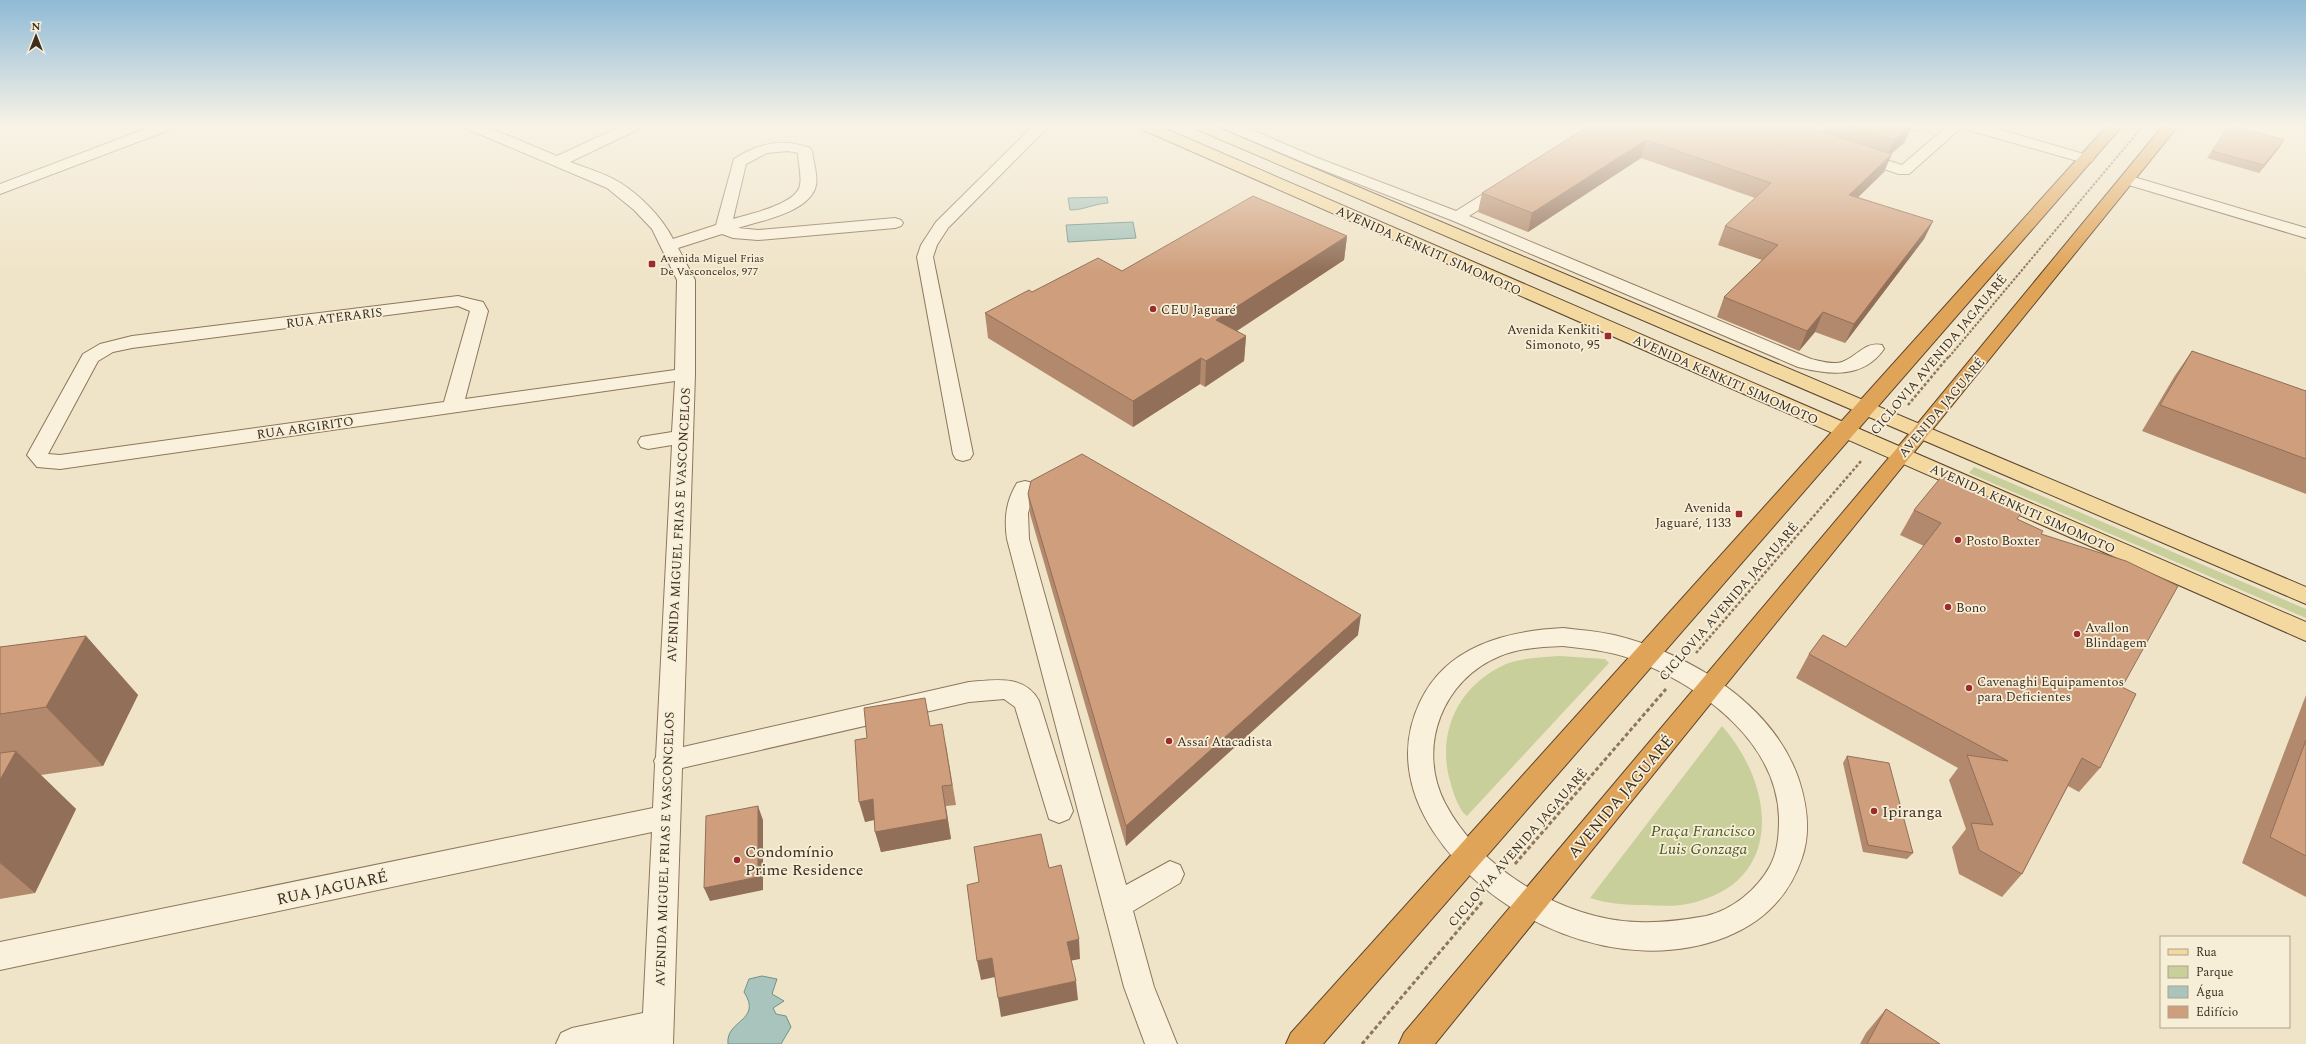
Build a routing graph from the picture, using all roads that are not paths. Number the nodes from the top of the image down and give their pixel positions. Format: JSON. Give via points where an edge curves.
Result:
{"nodes":[{"id":1,"x":2131,"y":174,"type":"edge"},
{"id":2,"x":38,"y":175,"type":"edge"},
{"id":3,"x":590,"y":175,"type":"edge"},
{"id":4,"x":736,"y":175,"type":"edge"},
{"id":5,"x":807,"y":175,"type":"edge"},
{"id":6,"x":993,"y":175,"type":"edge"},
{"id":7,"x":1257,"y":175,"type":"edge"},
{"id":8,"x":1302,"y":175,"type":"edge"},
{"id":9,"x":1314,"y":175,"type":"edge"},
{"id":10,"x":1348,"y":175,"type":"edge"},
{"id":11,"x":2072,"y":175,"type":"edge"},
{"id":12,"x":2133,"y":175,"type":"edge"},
{"id":13,"x":2134,"y":175,"type":"edge"},
{"id":14,"x":1518,"y":178,"type":"edge"},
{"id":15,"x":1281,"y":185,"type":"junction"},
{"id":16,"x":0,"y":189,"type":"edge"},
{"id":17,"x":1457,"y":217,"type":"junction"},
{"id":18,"x":2306,"y":219,"type":"edge"},
{"id":19,"x":894,"y":223,"type":"dead end"},
{"id":20,"x":723,"y":228,"type":"junction"},
{"id":21,"x":2306,"y":233,"type":"edge"},
{"id":22,"x":669,"y":246,"type":"junction"},
{"id":23,"x":1875,"y":349,"type":"dead end"},
{"id":24,"x":90,"y":358,"type":"joint"},
{"id":25,"x":685,"y":374,"type":"junction"},
{"id":26,"x":453,"y":406,"type":"junction"},
{"id":27,"x":1866,"y":409,"type":"junction"},
{"id":28,"x":1846,"y":431,"type":"junction"},
{"id":29,"x":1921,"y":433,"type":"junction"},
{"id":30,"x":682,"y":438,"type":"junction"},
{"id":31,"x":648,"y":442,"type":"dead end"},
{"id":32,"x":963,"y":454,"type":"dead end"},
{"id":33,"x":1901,"y":455,"type":"junction"},
{"id":34,"x":1025,"y":488,"type":"dead end"},
{"id":35,"x":2306,"y":596,"type":"edge"},
{"id":36,"x":2306,"y":632,"type":"edge"},
{"id":37,"x":1648,"y":655,"type":"junction"},
{"id":38,"x":1710,"y":687,"type":"junction"},
{"id":39,"x":667,"y":761,"type":"junction"},
{"id":40,"x":1059,"y":812,"type":"dead end"},
{"id":41,"x":665,"y":817,"type":"junction"},
{"id":42,"x":1469,"y":857,"type":"junction"},
{"id":43,"x":1170,"y":874,"type":"dead end"},
{"id":44,"x":1530,"y":904,"type":"junction"},
{"id":45,"x":1118,"y":905,"type":"junction"},
{"id":46,"x":0,"y":956,"type":"edge"},
{"id":47,"x":657,"y":1034,"type":"edge"},
{"id":48,"x":572,"y":1044,"type":"edge"},
{"id":49,"x":1161,"y":1044,"type":"edge"},
{"id":50,"x":1302,"y":1044,"type":"edge"},
{"id":51,"x":1415,"y":1044,"type":"edge"}],
"edges":[{"from":1,"to":29,"type":"highway","name":"AVENIDA JAGUARÉ"},
{"from":2,"to":16,"type":"street"},
{"from":3,"to":22,"type":"street","name":"AVENIDA MIGUEL FRIAS E VASCONCELOS","via":[[613,185],[640,207],[659,227]]},
{"from":4,"to":20,"type":"street"},
{"from":5,"to":20,"type":"street","via":[[808,185],[801,198],[786,207]]},
{"from":6,"to":32,"type":"street","via":[[942,225],[929,245],[925,257]]},
{"from":7,"to":15,"type":"main road","name":"AVENIDA KENKITI SIMOMOTO"},
{"from":8,"to":15,"type":"main road"},
{"from":9,"to":27,"type":"main road","name":"AVENIDA KENKITI SIMOMOTO"},
{"from":10,"to":17,"type":"street"},
{"from":11,"to":27,"type":"highway"},
{"from":12,"to":21,"type":"street"},
{"from":13,"to":18,"type":"street"},
{"from":14,"to":17,"type":"street"},
{"from":15,"to":28,"type":"main road","name":"AVENIDA KENKITI SIMOMOTO"},
{"from":17,"to":23,"type":"street","via":[[1805,363],[1834,369],[1852,366]]},
{"from":19,"to":20,"type":"street","via":[[758,235],[733,233]]},
{"from":20,"to":22,"type":"street"},
{"from":22,"to":25,"type":"street","name":"AVENIDA MIGUEL FRIAS E VASCONCELOS","via":[[686,280]]},
{"from":24,"to":26,"type":"street","name":"RUA ATERARIS","via":[[107,348],[132,342],[450,302],[468,303],[477,306],[479,311]]},
{"from":24,"to":26,"type":"street","name":"RUA ARGIRITO","via":[[37,455],[44,462],[60,462]]},
{"from":25,"to":26,"type":"street","name":"RUA ARGIRITO"},
{"from":25,"to":30,"type":"street","name":"AVENIDA MIGUEL FRIAS E VASCONCELOS"},
{"from":27,"to":28,"type":"highway"},
{"from":27,"to":29,"type":"main road","name":"AVENIDA KENKITI SIMOMOTO"},
{"from":28,"to":33,"type":"main road","name":"AVENIDA KENKITI SIMOMOTO"},
{"from":28,"to":37,"type":"highway"},
{"from":29,"to":33,"type":"highway","name":"AVENIDA JAGUARÉ"},
{"from":29,"to":35,"type":"main road","name":"AVENIDA KENKITI SIMOMOTO"},
{"from":30,"to":31,"type":"street"},
{"from":30,"to":39,"type":"street","name":"AVENIDA MIGUEL FRIAS E VASCONCELOS"},
{"from":33,"to":36,"type":"main road","name":"AVENIDA KENKITI SIMOMOTO"},
{"from":33,"to":38,"type":"highway","name":"AVENIDA JAGUARÉ"},
{"from":34,"to":45,"type":"street","via":[[1016,506],[1018,539]]},
{"from":37,"to":38,"type":"street","via":[[1682,670]]},
{"from":37,"to":42,"type":"highway"},
{"from":37,"to":42,"type":"street","via":[[1619,645],[1591,640],[1536,638],[1488,651],[1450,676],[1436,693],[1426,712],[1421,734],[1420,757],[1424,782],[1433,807],[1448,832]]},
{"from":38,"to":44,"type":"highway","name":"AVENIDA JAGUARÉ"},
{"from":38,"to":44,"type":"street","via":[[1734,707],[1771,751],[1783,775],[1791,800],[1794,825],[1792,849],[1784,872],[1770,892],[1751,910],[1727,923],[1698,933],[1667,937],[1634,937],[1600,931]]},
{"from":39,"to":40,"type":"street","via":[[969,692],[1008,689],[1026,701]]},
{"from":39,"to":41,"type":"street","name":"AVENIDA MIGUEL FRIAS E VASCONCELOS"},
{"from":41,"to":46,"type":"street","name":"RUA JAGUARÉ"},
{"from":41,"to":47,"type":"street","name":"AVENIDA MIGUEL FRIAS E VASCONCELOS"},
{"from":42,"to":44,"type":"street","via":[[1499,884]]},
{"from":42,"to":50,"type":"highway"},
{"from":43,"to":45,"type":"street"},
{"from":44,"to":51,"type":"highway","name":"AVENIDA JAGUARÉ"},
{"from":45,"to":49,"type":"street","via":[[1138,987]]},
{"from":47,"to":48,"type":"street"}]}
